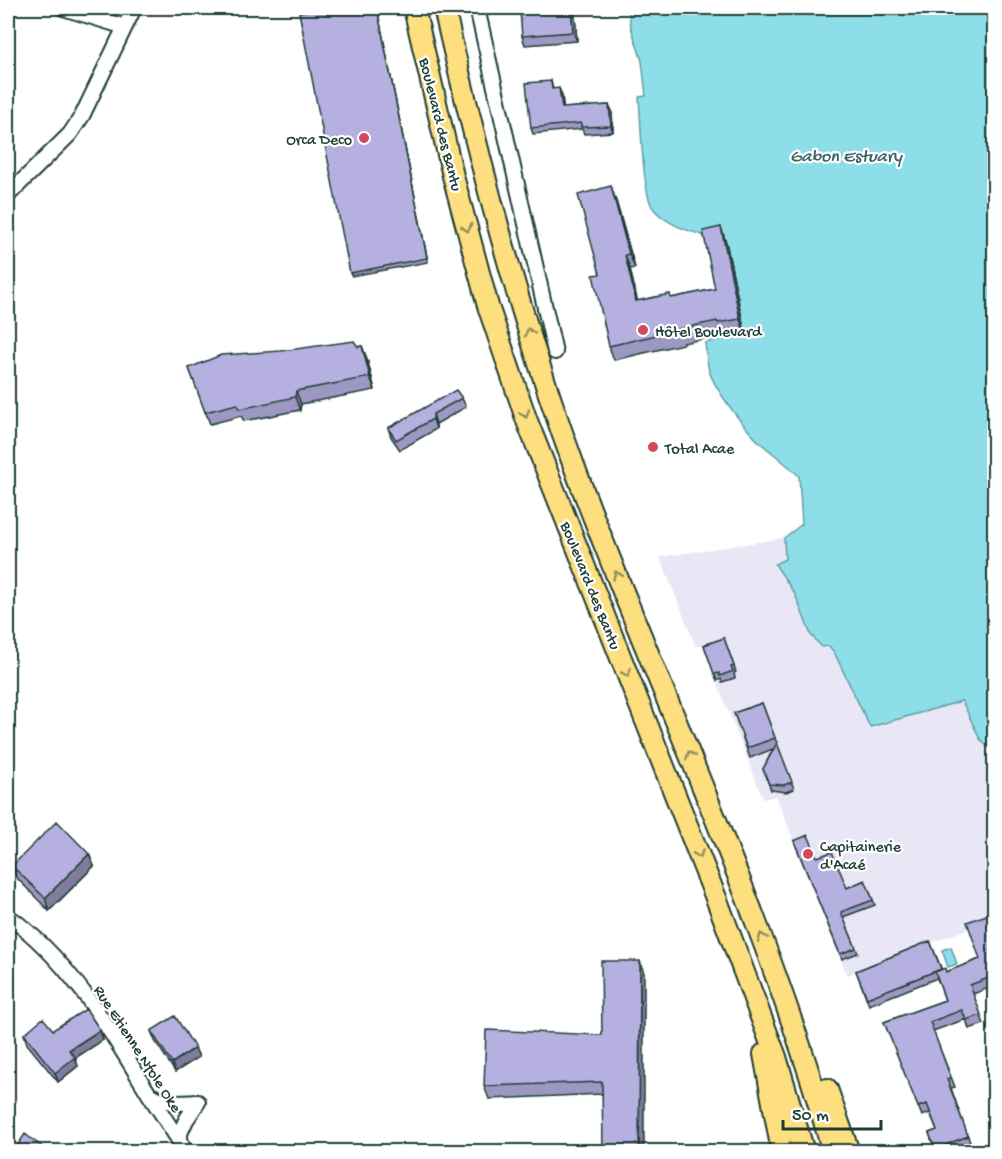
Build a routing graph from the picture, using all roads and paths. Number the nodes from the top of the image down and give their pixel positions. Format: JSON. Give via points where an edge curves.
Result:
{"nodes":[{"id":1,"x":63,"y":8,"type":"edge"},
{"id":2,"x":134,"y":8,"type":"edge"},
{"id":3,"x":414,"y":8,"type":"edge"},
{"id":4,"x":444,"y":8,"type":"edge"},
{"id":5,"x":477,"y":8,"type":"edge"},
{"id":6,"x":125,"y":27,"type":"junction"},
{"id":7,"x":8,"y":195,"type":"edge"},
{"id":8,"x":555,"y":352,"type":"dead end"},
{"id":9,"x":8,"y":916,"type":"edge"},
{"id":10,"x":773,"y":964,"type":"junction"},
{"id":11,"x":755,"y":1001,"type":"junction"},
{"id":12,"x":150,"y":1095,"type":"junction"},
{"id":13,"x":178,"y":1138,"type":"junction"},
{"id":14,"x":186,"y":1152,"type":"edge"},
{"id":15,"x":782,"y":1152,"type":"edge"},
{"id":16,"x":804,"y":1152,"type":"edge"},
{"id":17,"x":833,"y":1152,"type":"edge"},
{"id":18,"x":849,"y":1152,"type":"edge"}],
"edges":[{"from":1,"to":6,"type":"street"},
{"from":2,"to":6,"type":"street"},
{"from":3,"to":11,"type":"highway","name":"Boulevard des Bantu","one_way":true,"via":[[488,306],[527,421]]},
{"from":10,"to":4,"type":"highway","name":"Boulevard des Bantu","one_way":true,"via":[[596,524],[543,377],[496,222]]},
{"from":5,"to":8,"type":"street"},
{"from":6,"to":7,"type":"street","via":[[70,134]]},
{"from":9,"to":12,"type":"street","name":"Rue Etienne Nfole Oke","via":[[45,948],[85,994]]},
{"from":10,"to":17,"type":"highway","name":"Boulevard des Bantu"},
{"from":10,"to":18,"type":"highway","via":[[783,977],[806,1032]]},
{"from":11,"to":15,"type":"highway"},
{"from":11,"to":16,"type":"highway","name":"Boulevard des Bantu"},
{"from":12,"to":13,"type":"street","name":"Rue Etienne Nfole Oke"},
{"from":12,"to":13,"type":"street","via":[[176,1104],[198,1102]]},
{"from":13,"to":14,"type":"street","name":"Rue Etienne Nfole Oke"}]}
